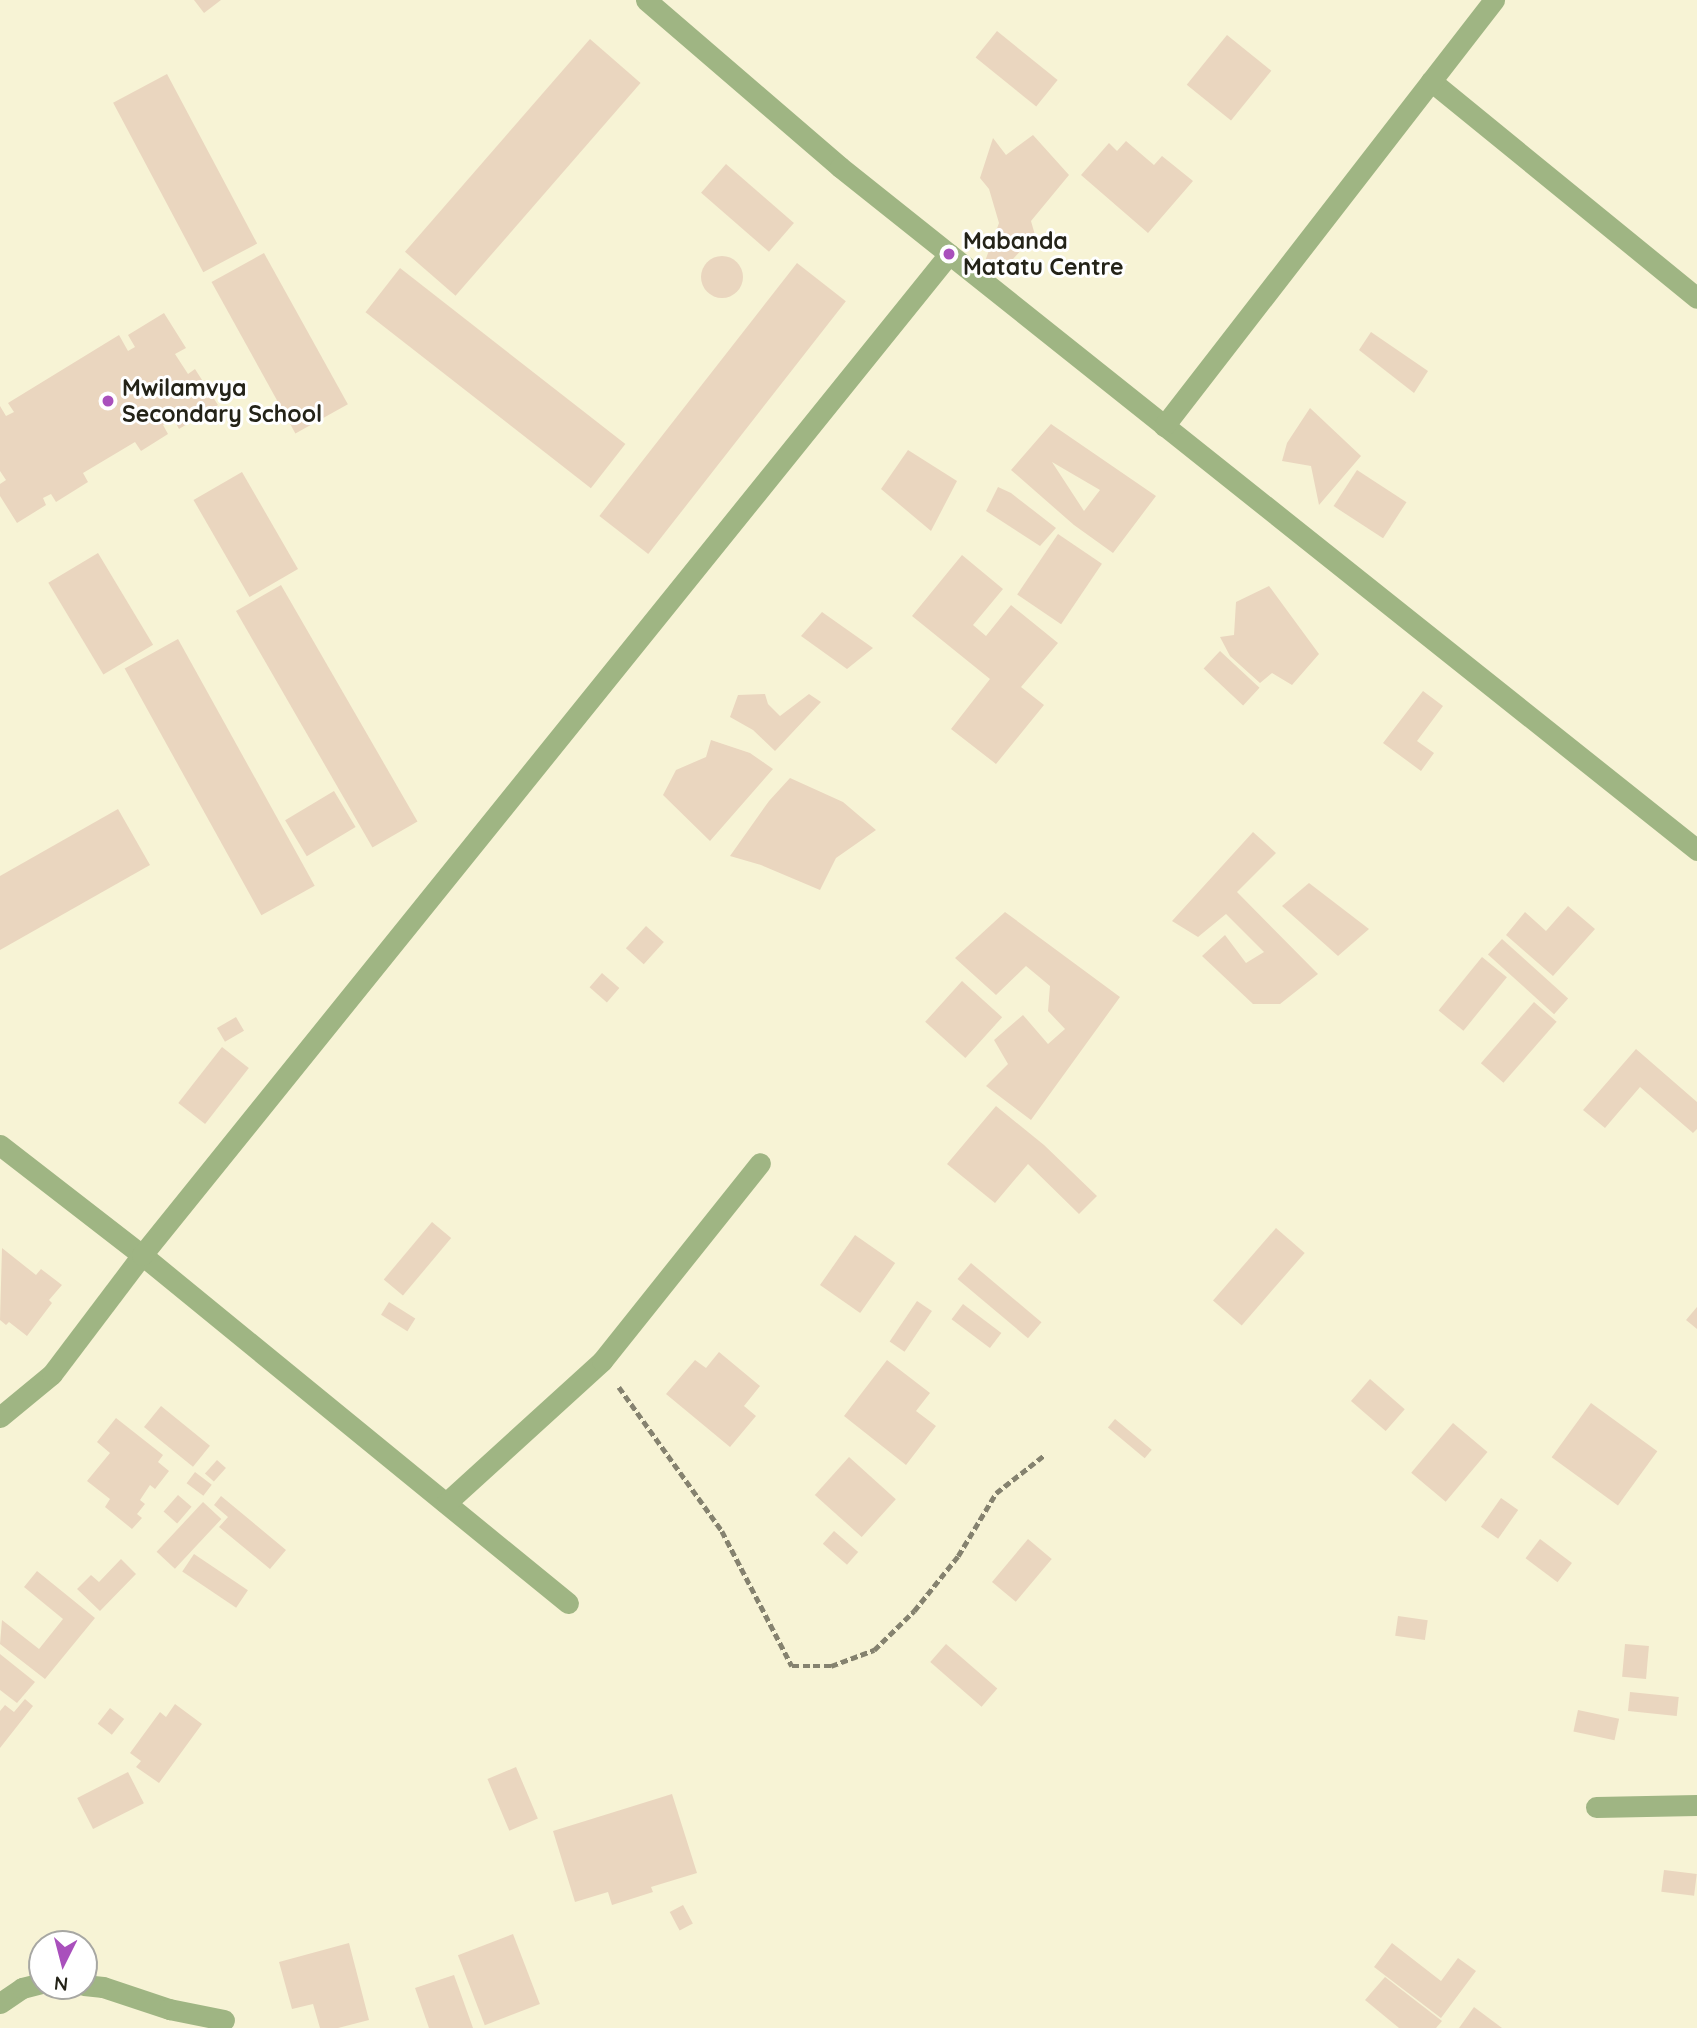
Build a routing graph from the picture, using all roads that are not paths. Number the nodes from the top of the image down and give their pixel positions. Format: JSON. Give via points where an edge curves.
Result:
{"nodes":[{"id":1,"x":646,"y":0,"type":"edge"},
{"id":2,"x":1494,"y":0,"type":"edge"},
{"id":3,"x":1431,"y":81,"type":"junction"},
{"id":4,"x":949,"y":254,"type":"junction"},
{"id":5,"x":1697,"y":298,"type":"edge"},
{"id":6,"x":1164,"y":426,"type":"junction"},
{"id":7,"x":1697,"y":850,"type":"edge"},
{"id":8,"x":0,"y":1145,"type":"edge"},
{"id":9,"x":760,"y":1163,"type":"dead end"},
{"id":10,"x":142,"y":1255,"type":"junction"},
{"id":11,"x":0,"y":1417,"type":"edge"},
{"id":12,"x":446,"y":1503,"type":"junction"},
{"id":13,"x":568,"y":1603,"type":"dead end"},
{"id":14,"x":1697,"y":1805,"type":"edge"},
{"id":15,"x":1596,"y":1807,"type":"dead end"},
{"id":16,"x":28,"y":1986,"type":"edge"},
{"id":17,"x":98,"y":1987,"type":"edge"},
{"id":18,"x":0,"y":2003,"type":"edge"},
{"id":19,"x":224,"y":2020,"type":"dead end"}],
"edges":[{"from":1,"to":4,"type":"street"},
{"from":2,"to":3,"type":"street"},
{"from":3,"to":5,"type":"street"},
{"from":3,"to":6,"type":"street"},
{"from":4,"to":6,"type":"street"},
{"from":4,"to":10,"type":"street"},
{"from":6,"to":7,"type":"street"},
{"from":8,"to":10,"type":"street"},
{"from":9,"to":12,"type":"street","via":[[602,1361]]},
{"from":10,"to":11,"type":"street","via":[[52,1374]]},
{"from":10,"to":12,"type":"street"},
{"from":12,"to":13,"type":"street"},
{"from":14,"to":15,"type":"street"},
{"from":16,"to":18,"type":"street"},
{"from":17,"to":19,"type":"street"}]}
